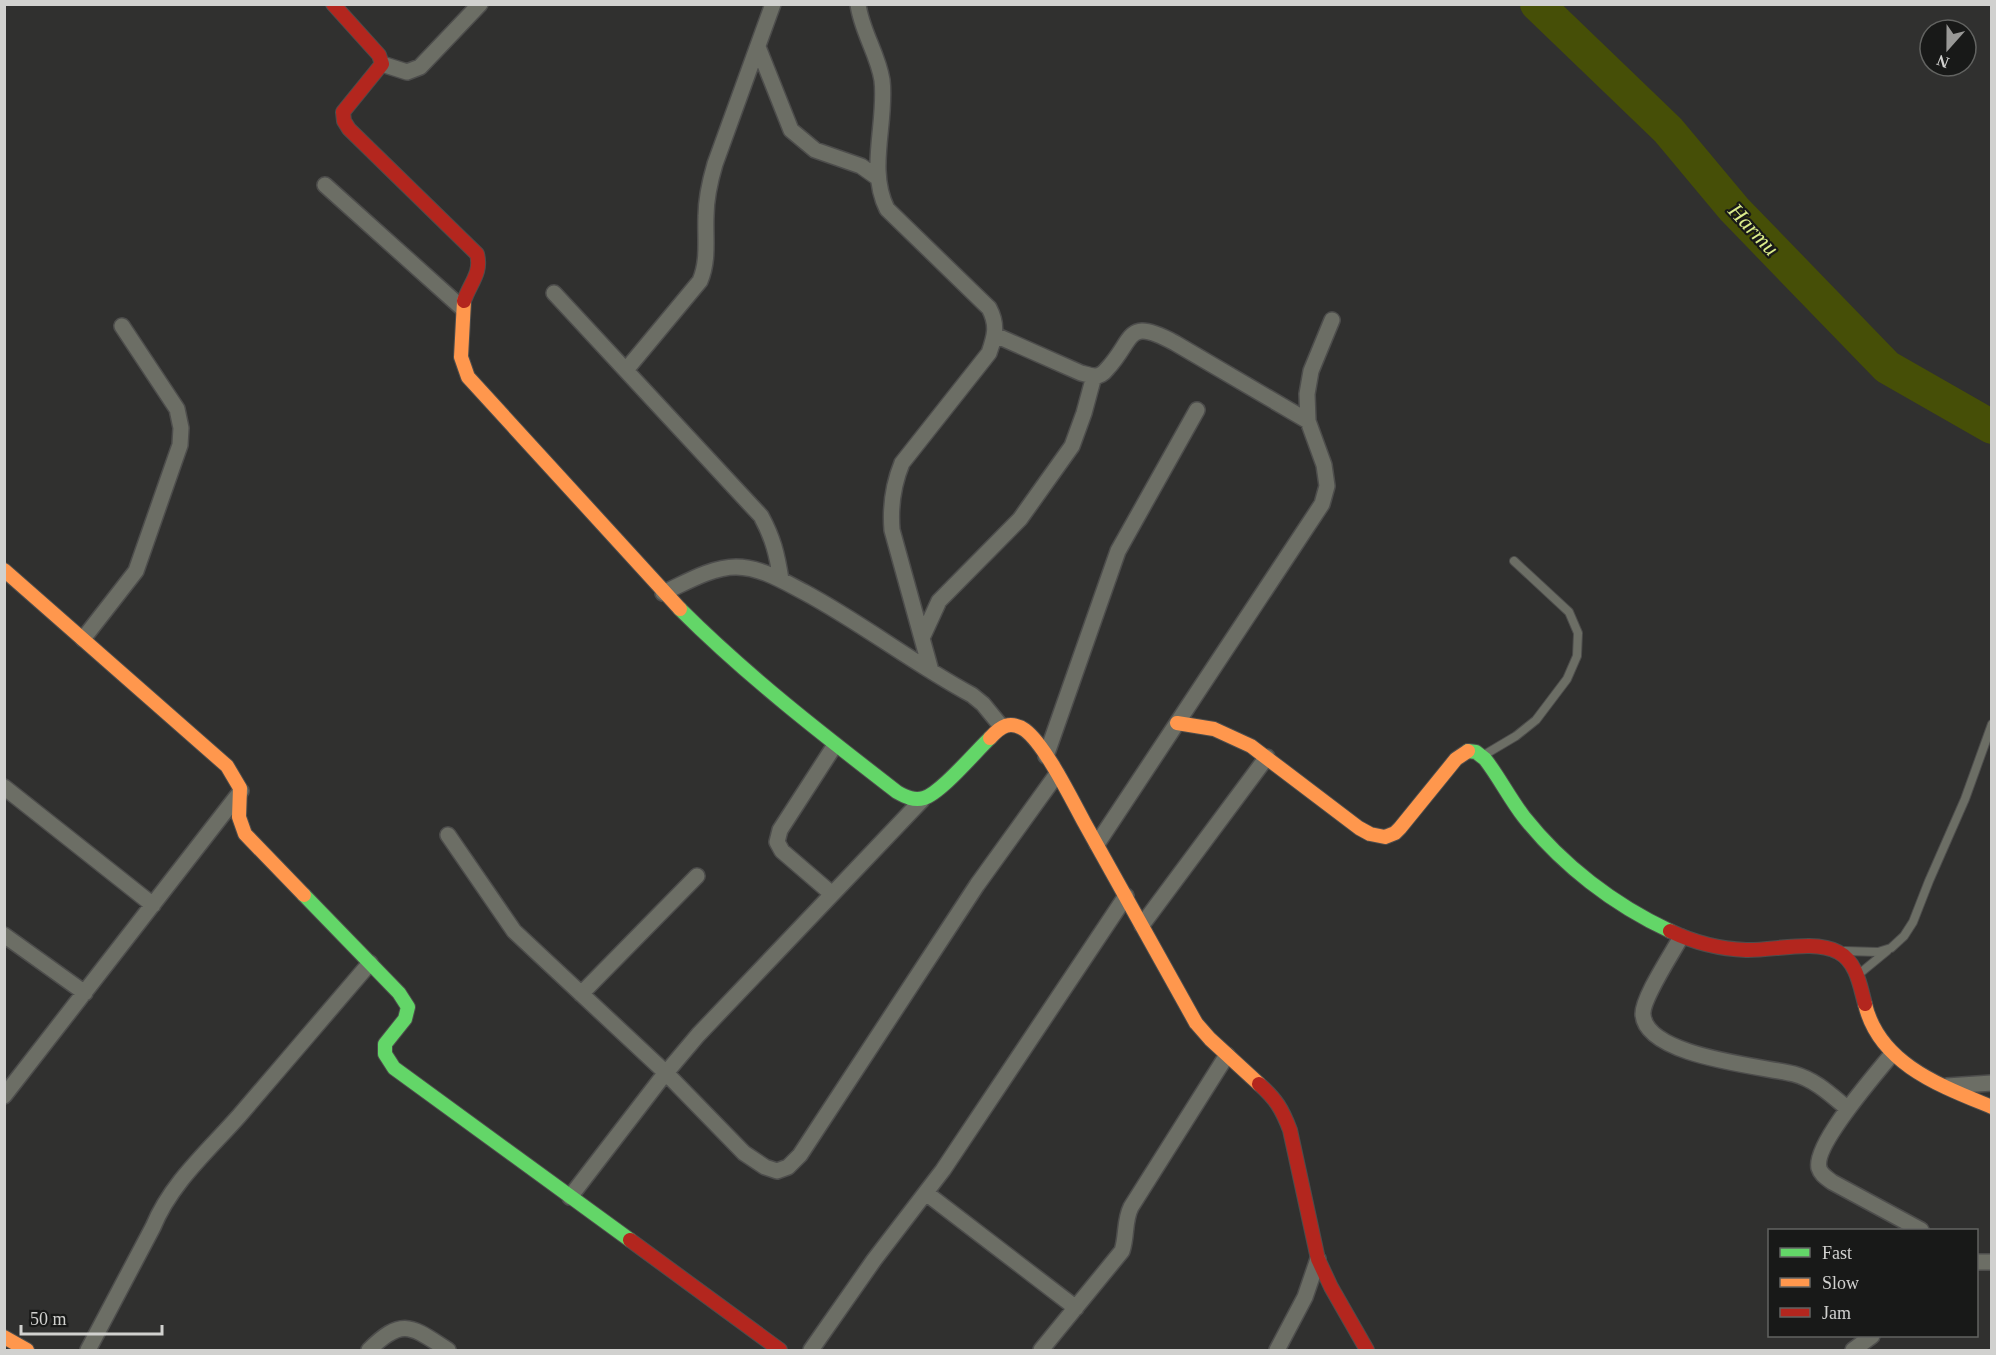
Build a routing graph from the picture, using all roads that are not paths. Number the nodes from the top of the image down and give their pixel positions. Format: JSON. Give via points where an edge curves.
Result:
{"nodes":[{"id":1,"x":333,"y":4,"type":"edge"},
{"id":2,"x":480,"y":4,"type":"edge"},
{"id":3,"x":773,"y":4,"type":"edge"},
{"id":4,"x":858,"y":4,"type":"edge"},
{"id":5,"x":758,"y":47,"type":"junction"},
{"id":6,"x":382,"y":64,"type":"junction"},
{"id":7,"x":878,"y":178,"type":"junction"},
{"id":8,"x":325,"y":185,"type":"dead end"},
{"id":9,"x":554,"y":293,"type":"dead end"},
{"id":10,"x":462,"y":308,"type":"junction"},
{"id":11,"x":1332,"y":320,"type":"dead end"},
{"id":12,"x":122,"y":326,"type":"dead end"},
{"id":13,"x":995,"y":335,"type":"junction"},
{"id":14,"x":626,"y":370,"type":"junction"},
{"id":15,"x":1094,"y":376,"type":"junction"},
{"id":16,"x":1197,"y":410,"type":"dead end"},
{"id":17,"x":1308,"y":421,"type":"junction"},
{"id":18,"x":1514,"y":561,"type":"dead end"},
{"id":19,"x":4,"y":570,"type":"edge"},
{"id":20,"x":781,"y":580,"type":"junction"},
{"id":21,"x":663,"y":593,"type":"junction"},
{"id":22,"x":922,"y":638,"type":"junction"},
{"id":23,"x":83,"y":639,"type":"junction"},
{"id":24,"x":932,"y":671,"type":"junction"},
{"id":25,"x":1177,"y":723,"type":"junction"},
{"id":26,"x":1992,"y":724,"type":"edge"},
{"id":27,"x":1001,"y":726,"type":"junction"},
{"id":28,"x":835,"y":745,"type":"junction"},
{"id":29,"x":1046,"y":756,"type":"junction"},
{"id":30,"x":1482,"y":756,"type":"junction"},
{"id":31,"x":1267,"y":757,"type":"junction"},
{"id":32,"x":1057,"y":774,"type":"junction"},
{"id":33,"x":4,"y":787,"type":"edge"},
{"id":34,"x":241,"y":791,"type":"junction"},
{"id":35,"x":922,"y":800,"type":"junction"},
{"id":36,"x":448,"y":835,"type":"dead end"},
{"id":37,"x":1097,"y":844,"type":"junction"},
{"id":38,"x":697,"y":876,"type":"dead end"},
{"id":39,"x":832,"y":894,"type":"junction"},
{"id":40,"x":1126,"y":896,"type":"junction"},
{"id":41,"x":153,"y":905,"type":"junction"},
{"id":42,"x":1142,"y":925,"type":"junction"},
{"id":43,"x":4,"y":935,"type":"edge"},
{"id":44,"x":1681,"y":937,"type":"junction"},
{"id":45,"x":1891,"y":948,"type":"junction"},
{"id":46,"x":1837,"y":951,"type":"junction"},
{"id":47,"x":370,"y":963,"type":"junction"},
{"id":48,"x":1858,"y":975,"type":"junction"},
{"id":49,"x":85,"y":993,"type":"junction"},
{"id":50,"x":581,"y":994,"type":"junction"},
{"id":51,"x":1892,"y":1054,"type":"junction"},
{"id":52,"x":1227,"y":1055,"type":"junction"},
{"id":53,"x":666,"y":1073,"type":"junction"},
{"id":54,"x":1992,"y":1083,"type":"edge"},
{"id":55,"x":1943,"y":1086,"type":"junction"},
{"id":56,"x":4,"y":1096,"type":"edge"},
{"id":57,"x":1992,"y":1107,"type":"edge"},
{"id":58,"x":1848,"y":1109,"type":"junction"},
{"id":59,"x":926,"y":1193,"type":"junction"},
{"id":60,"x":570,"y":1197,"type":"junction"},
{"id":61,"x":1919,"y":1229,"type":"edge"},
{"id":62,"x":1318,"y":1259,"type":"junction"},
{"id":63,"x":1076,"y":1308,"type":"junction"},
{"id":64,"x":4,"y":1337,"type":"edge"},
{"id":65,"x":1869,"y":1337,"type":"edge"},
{"id":66,"x":27,"y":1350,"type":"edge"},
{"id":67,"x":88,"y":1350,"type":"edge"},
{"id":68,"x":369,"y":1350,"type":"edge"},
{"id":69,"x":448,"y":1350,"type":"edge"},
{"id":70,"x":780,"y":1350,"type":"edge"},
{"id":71,"x":811,"y":1350,"type":"edge"},
{"id":72,"x":1041,"y":1350,"type":"edge"},
{"id":73,"x":1276,"y":1350,"type":"edge"},
{"id":74,"x":1367,"y":1350,"type":"edge"},
{"id":75,"x":1853,"y":1350,"type":"edge"}],
"edges":[{"from":1,"to":6,"type":"street","via":[[379,55]]},
{"from":2,"to":6,"type":"street","via":[[420,67],[407,72]]},
{"from":3,"to":5,"type":"street"},
{"from":4,"to":7,"type":"street","via":[[882,82]]},
{"from":5,"to":7,"type":"street","via":[[791,130],[815,150],[861,165]]},
{"from":5,"to":14,"type":"street","via":[[708,188],[704,273]]},
{"from":6,"to":10,"type":"street","via":[[376,76],[350,101],[343,112],[344,121],[477,254],[478,273]]},
{"from":7,"to":13,"type":"street","via":[[887,209],[989,308],[995,320]]},
{"from":8,"to":10,"type":"street"},
{"from":9,"to":14,"type":"street"},
{"from":10,"to":21,"type":"street","via":[[460,354],[468,377]]},
{"from":11,"to":17,"type":"street","via":[[1311,371]]},
{"from":12,"to":23,"type":"street","via":[[177,409],[182,428],[180,445],[136,571]]},
{"from":13,"to":15,"type":"street"},
{"from":13,"to":22,"type":"street","via":[[988,353],[902,463],[896,478],[892,530]]},
{"from":14,"to":20,"type":"street","via":[[761,516],[776,549]]},
{"from":15,"to":17,"type":"street","via":[[1110,366],[1125,341],[1136,332],[1147,331],[1175,343]]},
{"from":15,"to":22,"type":"street","via":[[1072,446],[1020,519],[939,601]]},
{"from":16,"to":29,"type":"street","via":[[1118,551]]},
{"from":17,"to":25,"type":"street","via":[[1324,465],[1327,486],[1322,504]]},
{"from":18,"to":30,"type":"lane","via":[[1569,612],[1578,633],[1577,656],[1567,679],[1536,720]]},
{"from":19,"to":23,"type":"street"},
{"from":20,"to":21,"type":"street","via":[[754,569],[723,568]]},
{"from":20,"to":24,"type":"street"},
{"from":21,"to":28,"type":"street","via":[[734,662]]},
{"from":22,"to":24,"type":"street"},
{"from":23,"to":34,"type":"street","via":[[227,766]]},
{"from":24,"to":27,"type":"street","via":[[983,704]]},
{"from":25,"to":31,"type":"street","via":[[1233,736]]},
{"from":25,"to":37,"type":"street"},
{"from":26,"to":45,"type":"lane","via":[[1913,922]]},
{"from":27,"to":29,"type":"street","via":[[1011,724],[1023,729]]},
{"from":27,"to":35,"type":"street","via":[[934,794]]},
{"from":28,"to":35,"type":"street","via":[[897,792],[910,800]]},
{"from":28,"to":39,"type":"street","via":[[780,830],[777,842],[782,851]]},
{"from":29,"to":32,"type":"street"},
{"from":30,"to":31,"type":"street","via":[[1474,751],[1465,752],[1456,759],[1400,828],[1387,838],[1359,828]]},
{"from":30,"to":44,"type":"street","via":[[1523,817],[1558,855],[1595,887]]},
{"from":31,"to":42,"type":"street"},
{"from":32,"to":37,"type":"street"},
{"from":32,"to":53,"type":"street","via":[[977,885],[800,1155],[788,1167],[777,1171],[744,1153]]},
{"from":33,"to":41,"type":"street"},
{"from":34,"to":41,"type":"street"},
{"from":34,"to":47,"type":"street","via":[[239,823],[245,834]]},
{"from":35,"to":39,"type":"street"},
{"from":36,"to":50,"type":"street","via":[[514,931]]},
{"from":37,"to":40,"type":"street"},
{"from":38,"to":50,"type":"street"},
{"from":39,"to":53,"type":"street"},
{"from":40,"to":42,"type":"street"},
{"from":40,"to":59,"type":"street"},
{"from":41,"to":49,"type":"street"},
{"from":42,"to":52,"type":"street","via":[[1196,1023]]},
{"from":43,"to":49,"type":"street"},
{"from":44,"to":46,"type":"street","via":[[1741,950],[1821,946]]},
{"from":44,"to":58,"type":"street","via":[[1642,1013],[1655,1035],[1701,1055],[1795,1074],[1814,1082]]},
{"from":45,"to":46,"type":"lane","via":[[1878,952]]},
{"from":45,"to":48,"type":"lane"},
{"from":46,"to":48,"type":"street","via":[[1849,960]]},
{"from":47,"to":60,"type":"street","via":[[408,1007],[405,1019],[385,1044],[385,1054],[394,1068]]},
{"from":47,"to":67,"type":"street","via":[[176,1185]]},
{"from":48,"to":51,"type":"street","via":[[1864,1007],[1874,1030]]},
{"from":49,"to":56,"type":"street"},
{"from":50,"to":53,"type":"street"},
{"from":51,"to":55,"type":"street"},
{"from":51,"to":58,"type":"street"},
{"from":52,"to":62,"type":"street","via":[[1274,1097],[1283,1112]]},
{"from":52,"to":63,"type":"street","via":[[1131,1207],[1122,1251]]},
{"from":53,"to":60,"type":"street"},
{"from":54,"to":55,"type":"street"},
{"from":55,"to":57,"type":"street"},
{"from":58,"to":61,"type":"street","via":[[1820,1157],[1823,1175]]},
{"from":59,"to":63,"type":"street"},
{"from":59,"to":71,"type":"street"},
{"from":60,"to":70,"type":"street"},
{"from":62,"to":73,"type":"street","via":[[1305,1298]]},
{"from":62,"to":74,"type":"street"},
{"from":63,"to":72,"type":"street"},
{"from":64,"to":66,"type":"street"},
{"from":65,"to":75,"type":"street"},
{"from":68,"to":69,"type":"street","via":[[403,1327]]}]}
